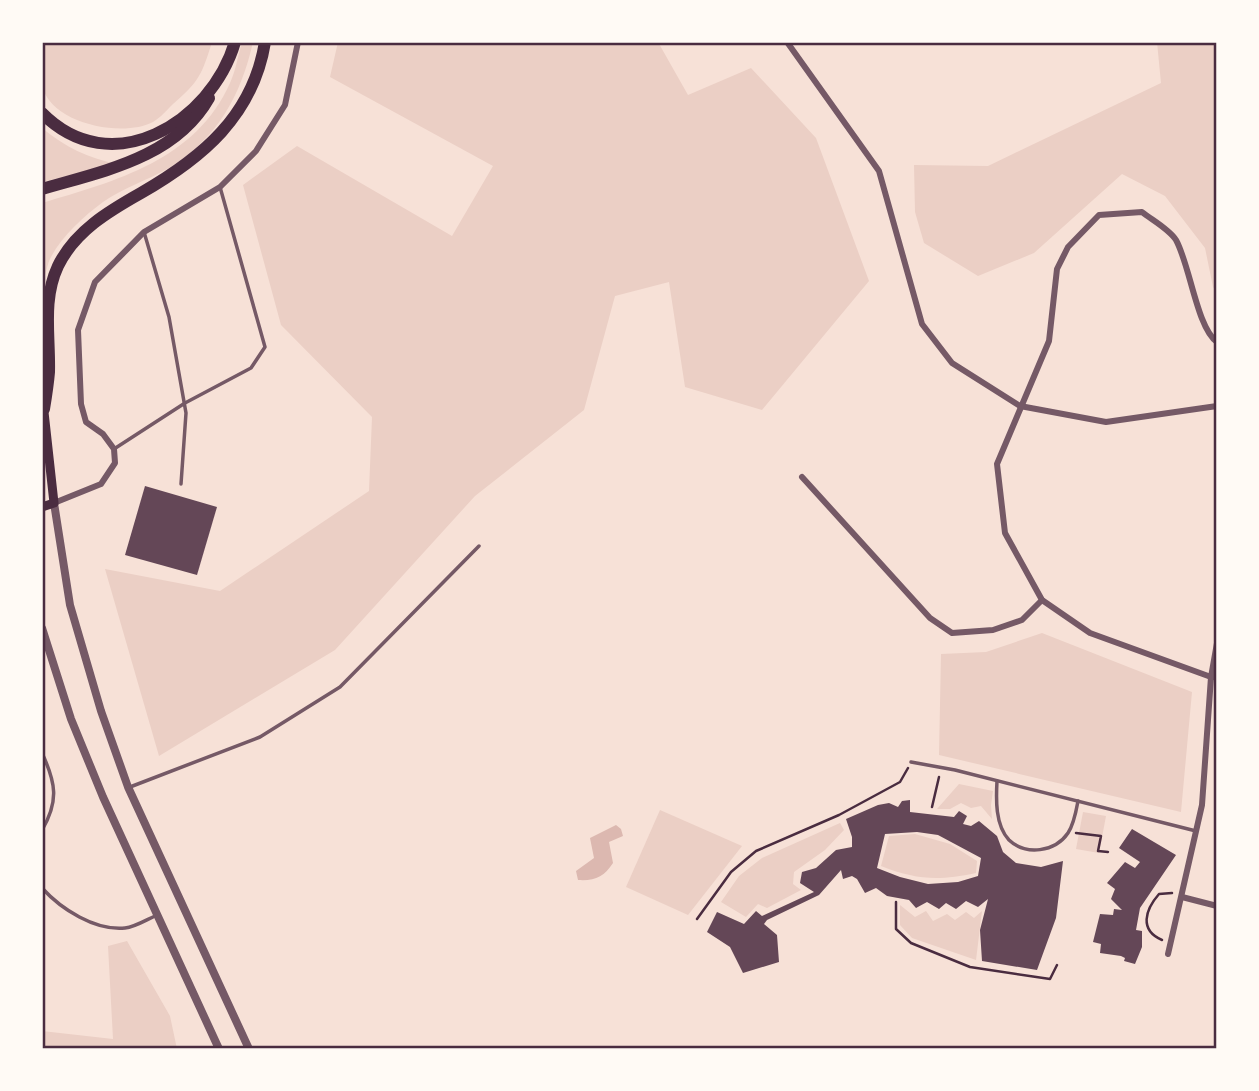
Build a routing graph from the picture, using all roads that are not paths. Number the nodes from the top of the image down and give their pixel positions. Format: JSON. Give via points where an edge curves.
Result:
{"nodes":[{"id":1,"x":235,"y":42,"type":"edge"},
{"id":2,"x":265,"y":42,"type":"edge"},
{"id":3,"x":298,"y":42,"type":"edge"},
{"id":4,"x":787,"y":42,"type":"edge"},
{"id":5,"x":224,"y":70,"type":"junction"},
{"id":6,"x":42,"y":113,"type":"edge"},
{"id":7,"x":220,"y":187,"type":"junction"},
{"id":8,"x":42,"y":189,"type":"edge"},
{"id":9,"x":144,"y":232,"type":"junction"},
{"id":10,"x":1217,"y":342,"type":"edge"},
{"id":11,"x":43,"y":402,"type":"edge"},
{"id":12,"x":185,"y":404,"type":"junction"},
{"id":13,"x":1020,"y":406,"type":"junction"},
{"id":14,"x":1217,"y":406,"type":"edge"},
{"id":15,"x":114,"y":449,"type":"junction"},
{"id":16,"x":802,"y":477,"type":"dead end"},
{"id":17,"x":181,"y":484,"type":"dead end"},
{"id":18,"x":54,"y":503,"type":"junction"},
{"id":19,"x":42,"y":507,"type":"edge"},
{"id":20,"x":479,"y":546,"type":"dead end"},
{"id":21,"x":1042,"y":600,"type":"junction"},
{"id":22,"x":42,"y":628,"type":"edge"},
{"id":23,"x":1217,"y":643,"type":"edge"},
{"id":24,"x":1214,"y":677,"type":"edge"},
{"id":25,"x":42,"y":753,"type":"edge"},
{"id":26,"x":911,"y":762,"type":"road end"},
{"id":27,"x":998,"y":781,"type":"junction"},
{"id":28,"x":128,"y":787,"type":"junction"},
{"id":29,"x":1078,"y":801,"type":"junction"},
{"id":30,"x":42,"y":830,"type":"edge"},
{"id":31,"x":1196,"y":831,"type":"junction"},
{"id":32,"x":42,"y":888,"type":"edge"},
{"id":33,"x":1182,"y":897,"type":"junction"},
{"id":34,"x":1217,"y":906,"type":"edge"},
{"id":35,"x":157,"y":915,"type":"junction"},
{"id":36,"x":1168,"y":954,"type":"dead end"},
{"id":37,"x":219,"y":1049,"type":"edge"},
{"id":38,"x":249,"y":1049,"type":"edge"}],
"edges":[{"from":1,"to":5,"type":"highway"},
{"from":2,"to":11,"type":"highway","via":[[248,95],[228,127],[177,170],[105,214],[58,266],[48,308],[49,372]]},
{"from":3,"to":7,"type":"street","via":[[285,105],[256,151]]},
{"from":4,"to":13,"type":"street","via":[[879,172],[922,324],[952,363]]},
{"from":5,"to":6,"type":"highway","via":[[177,122],[129,144],[97,143],[68,134]]},
{"from":5,"to":8,"type":"highway","via":[[202,110],[166,144],[137,160]]},
{"from":7,"to":9,"type":"street"},
{"from":7,"to":12,"type":"lane","via":[[265,347],[251,368]]},
{"from":9,"to":12,"type":"lane","via":[[169,317]]},
{"from":9,"to":15,"type":"street","via":[[94,282],[78,330],[86,422]]},
{"from":10,"to":13,"type":"street","via":[[1199,310],[1175,238],[1142,212],[1099,215],[1068,247],[1057,269],[1049,341]]},
{"from":11,"to":18,"type":"main road"},
{"from":12,"to":15,"type":"lane"},
{"from":12,"to":17,"type":"lane"},
{"from":13,"to":14,"type":"street","via":[[1106,422]]},
{"from":13,"to":21,"type":"street","via":[[996,464],[1005,533]]},
{"from":15,"to":18,"type":"street","via":[[115,463],[101,484]]},
{"from":16,"to":21,"type":"street","via":[[930,618],[952,633],[993,630],[1022,620]]},
{"from":18,"to":19,"type":"main road"},
{"from":18,"to":28,"type":"street","via":[[70,605]]},
{"from":20,"to":28,"type":"lane","via":[[340,687],[260,737]]},
{"from":21,"to":24,"type":"street","via":[[1090,633]]},
{"from":22,"to":35,"type":"street","via":[[71,719]]},
{"from":23,"to":24,"type":"street"},
{"from":24,"to":31,"type":"street"},
{"from":25,"to":30,"type":"lane","via":[[55,789],[53,809]]},
{"from":26,"to":27,"type":"lane"},
{"from":27,"to":29,"type":"lane"},
{"from":27,"to":29,"type":"lane","via":[[996,806],[1008,839],[1020,847],[1048,849],[1057,844],[1069,832]]},
{"from":28,"to":38,"type":"street"},
{"from":29,"to":31,"type":"lane"},
{"from":31,"to":33,"type":"street"},
{"from":32,"to":35,"type":"lane","via":[[55,902],[113,928],[126,928]]},
{"from":33,"to":34,"type":"street"},
{"from":33,"to":36,"type":"street"},
{"from":35,"to":37,"type":"street"}]}
